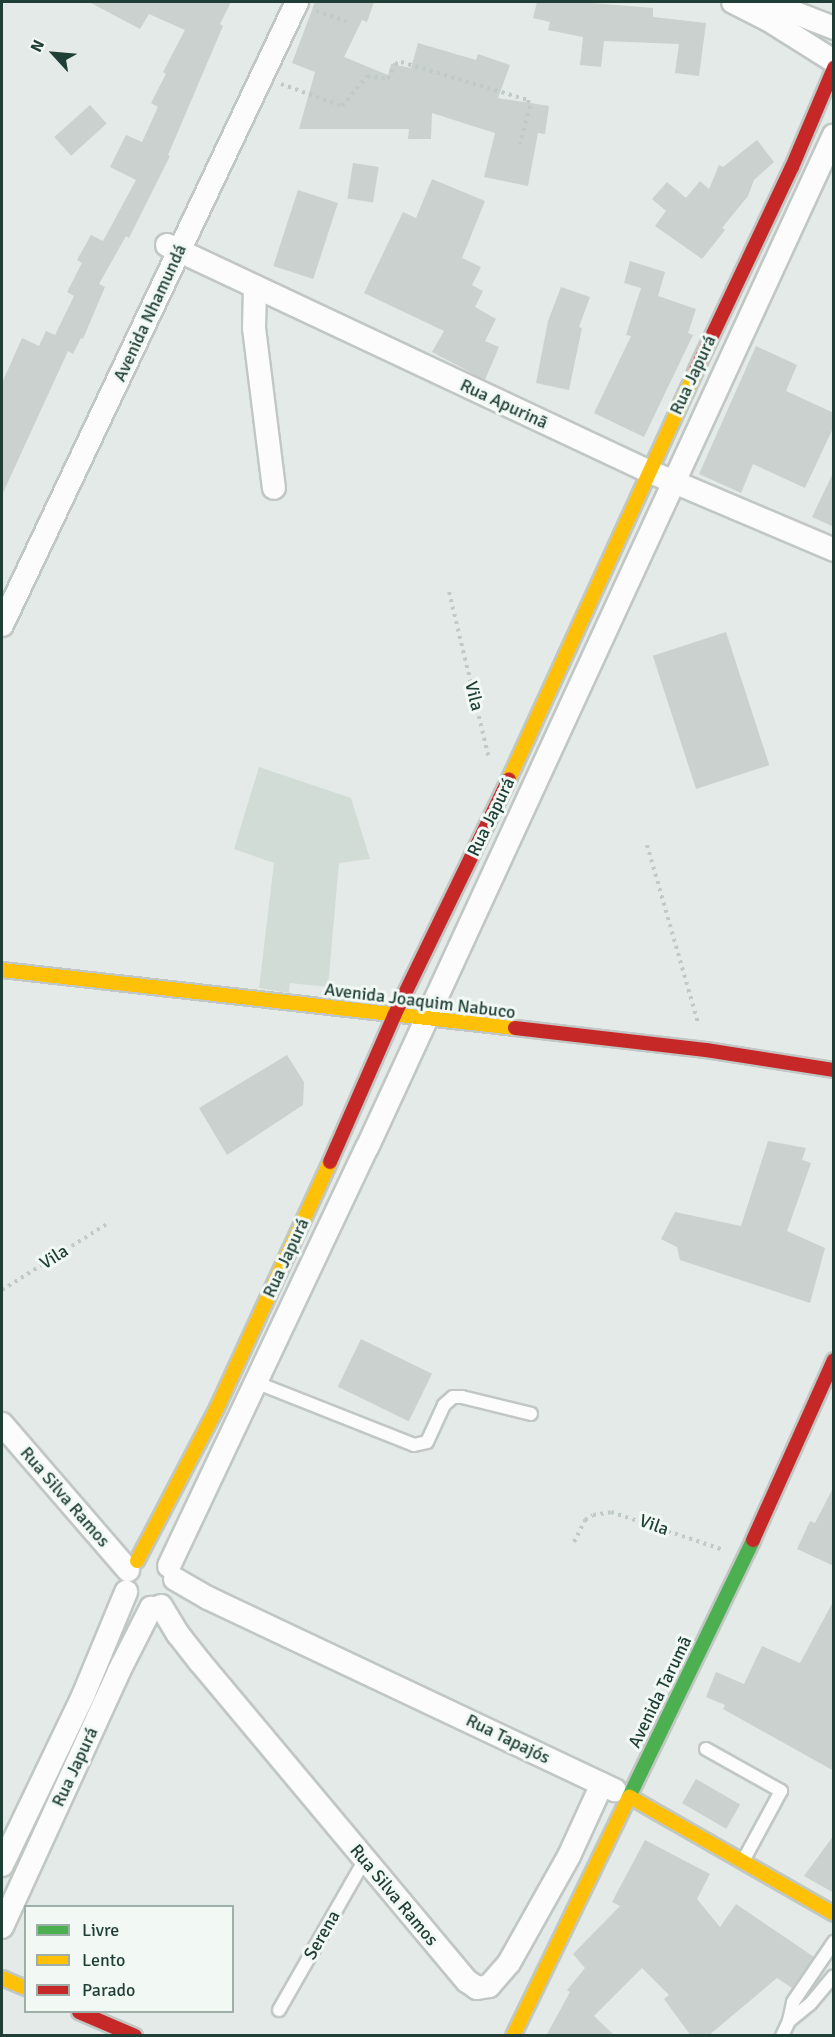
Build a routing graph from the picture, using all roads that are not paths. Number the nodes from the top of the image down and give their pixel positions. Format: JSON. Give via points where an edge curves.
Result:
{"nodes":[{"id":1,"x":733,"y":2,"type":"edge"},
{"id":2,"x":767,"y":2,"type":"edge"},
{"id":3,"x":291,"y":3,"type":"edge"},
{"id":4,"x":834,"y":28,"type":"edge"},
{"id":5,"x":833,"y":61,"type":"edge"},
{"id":6,"x":834,"y":135,"type":"edge"},
{"id":7,"x":173,"y":248,"type":"junction"},
{"id":8,"x":255,"y":287,"type":"junction"},
{"id":9,"x":648,"y":471,"type":"junction"},
{"id":10,"x":672,"y":482,"type":"junction"},
{"id":11,"x":274,"y":488,"type":"dead end"},
{"id":12,"x":834,"y":550,"type":"edge"},
{"id":13,"x":2,"y":592,"type":"edge"},
{"id":14,"x":2,"y":625,"type":"edge"},
{"id":15,"x":2,"y":970,"type":"edge"},
{"id":16,"x":394,"y":1016,"type":"junction"},
{"id":17,"x":425,"y":1020,"type":"junction"},
{"id":18,"x":834,"y":1070,"type":"edge"},
{"id":19,"x":834,"y":1360,"type":"edge"},
{"id":20,"x":255,"y":1382,"type":"junction"},
{"id":21,"x":531,"y":1414,"type":"dead end"},
{"id":22,"x":2,"y":1424,"type":"edge"},
{"id":23,"x":172,"y":1572,"type":"junction"},
{"id":24,"x":130,"y":1574,"type":"junction"},
{"id":25,"x":156,"y":1607,"type":"junction"},
{"id":26,"x":706,"y":1749,"type":"dead end"},
{"id":27,"x":603,"y":1784,"type":"junction"},
{"id":28,"x":630,"y":1797,"type":"junction"},
{"id":29,"x":365,"y":1859,"type":"junction"},
{"id":30,"x":742,"y":1862,"type":"junction"},
{"id":31,"x":2,"y":1865,"type":"edge"},
{"id":32,"x":834,"y":1914,"type":"edge"},
{"id":33,"x":2,"y":1927,"type":"edge"},
{"id":34,"x":834,"y":1942,"type":"edge"},
{"id":35,"x":834,"y":1976,"type":"edge"},
{"id":36,"x":2,"y":1978,"type":"edge"},
{"id":37,"x":24,"y":1987,"type":"edge"},
{"id":38,"x":279,"y":2010,"type":"dead end"},
{"id":39,"x":81,"y":2013,"type":"edge"},
{"id":40,"x":789,"y":2021,"type":"junction"},
{"id":41,"x":135,"y":2036,"type":"edge"},
{"id":42,"x":513,"y":2036,"type":"edge"},
{"id":43,"x":783,"y":2036,"type":"edge"}],
"edges":[{"from":1,"to":5,"type":"street"},
{"from":2,"to":4,"type":"street"},
{"from":3,"to":7,"type":"street","name":"Avenida Nhamundá"},
{"from":3,"to":7,"type":"street","name":"Avenida Nhamundá","via":[[261,76]]},
{"from":5,"to":9,"type":"street","name":"Rua Japurá","via":[[792,167]]},
{"from":6,"to":10,"type":"street","name":"Rua Japurá"},
{"from":7,"to":8,"type":"street","name":"Rua Apurinã"},
{"from":7,"to":13,"type":"street","name":"Avenida Nhamundá"},
{"from":7,"to":14,"type":"street","name":"Avenida Nhamundá"},
{"from":8,"to":9,"type":"street","name":"Rua Apurinã"},
{"from":8,"to":11,"type":"street","via":[[254,328]]},
{"from":9,"to":10,"type":"street","name":"Rua Apurinã"},
{"from":9,"to":16,"type":"street","name":"Rua Japurá","via":[[500,800]]},
{"from":10,"to":12,"type":"street","name":"Rua Apurinã"},
{"from":10,"to":17,"type":"street","name":"Rua Japurá"},
{"from":15,"to":16,"type":"street","name":"Avenida Joaquim Nabuco"},
{"from":16,"to":17,"type":"street","name":"Avenida Joaquim Nabuco"},
{"from":16,"to":24,"type":"street","name":"Rua Japurá","via":[[217,1408]]},
{"from":17,"to":18,"type":"street","name":"Avenida Joaquim Nabuco","via":[[706,1050]]},
{"from":17,"to":20,"type":"street","name":"Rua Japurá"},
{"from":19,"to":28,"type":"street","name":"Avenida Tarumã","via":[[745,1558]]},
{"from":20,"to":21,"type":"lane","via":[[414,1444],[427,1442],[444,1406],[453,1397]]},
{"from":20,"to":23,"type":"street","name":"Rua Japurá"},
{"from":22,"to":24,"type":"street","name":"Rua Silva Ramos"},
{"from":23,"to":24,"type":"street","via":[[154,1557]]},
{"from":23,"to":25,"type":"street","via":[[173,1595]]},
{"from":23,"to":27,"type":"street","name":"Rua Tapajós","via":[[207,1598]]},
{"from":24,"to":25,"type":"street","via":[[140,1607]]},
{"from":24,"to":31,"type":"street","name":"Rua Japurá","via":[[83,1696]]},
{"from":25,"to":29,"type":"street","name":"Rua Silva Ramos"},
{"from":25,"to":33,"type":"street","name":"Rua Japurá","via":[[119,1671]]},
{"from":26,"to":30,"type":"lane","via":[[781,1791]]},
{"from":27,"to":28,"type":"street","name":"Rua Tapajós"},
{"from":27,"to":29,"type":"street","name":"Rua Silva Ramos","via":[[569,1856],[509,1963],[484,1989],[467,1981]]},
{"from":28,"to":30,"type":"street","name":"Rua Tapajós"},
{"from":28,"to":42,"type":"street","name":"Avenida Tarumã"},
{"from":29,"to":38,"type":"lane","name":"Serena"},
{"from":30,"to":32,"type":"street","name":"Rua Tapajós"},
{"from":34,"to":40,"type":"lane","via":[[793,2002]]},
{"from":35,"to":40,"type":"lane"},
{"from":36,"to":37,"type":"street"},
{"from":39,"to":41,"type":"street"},
{"from":40,"to":43,"type":"lane"}]}
